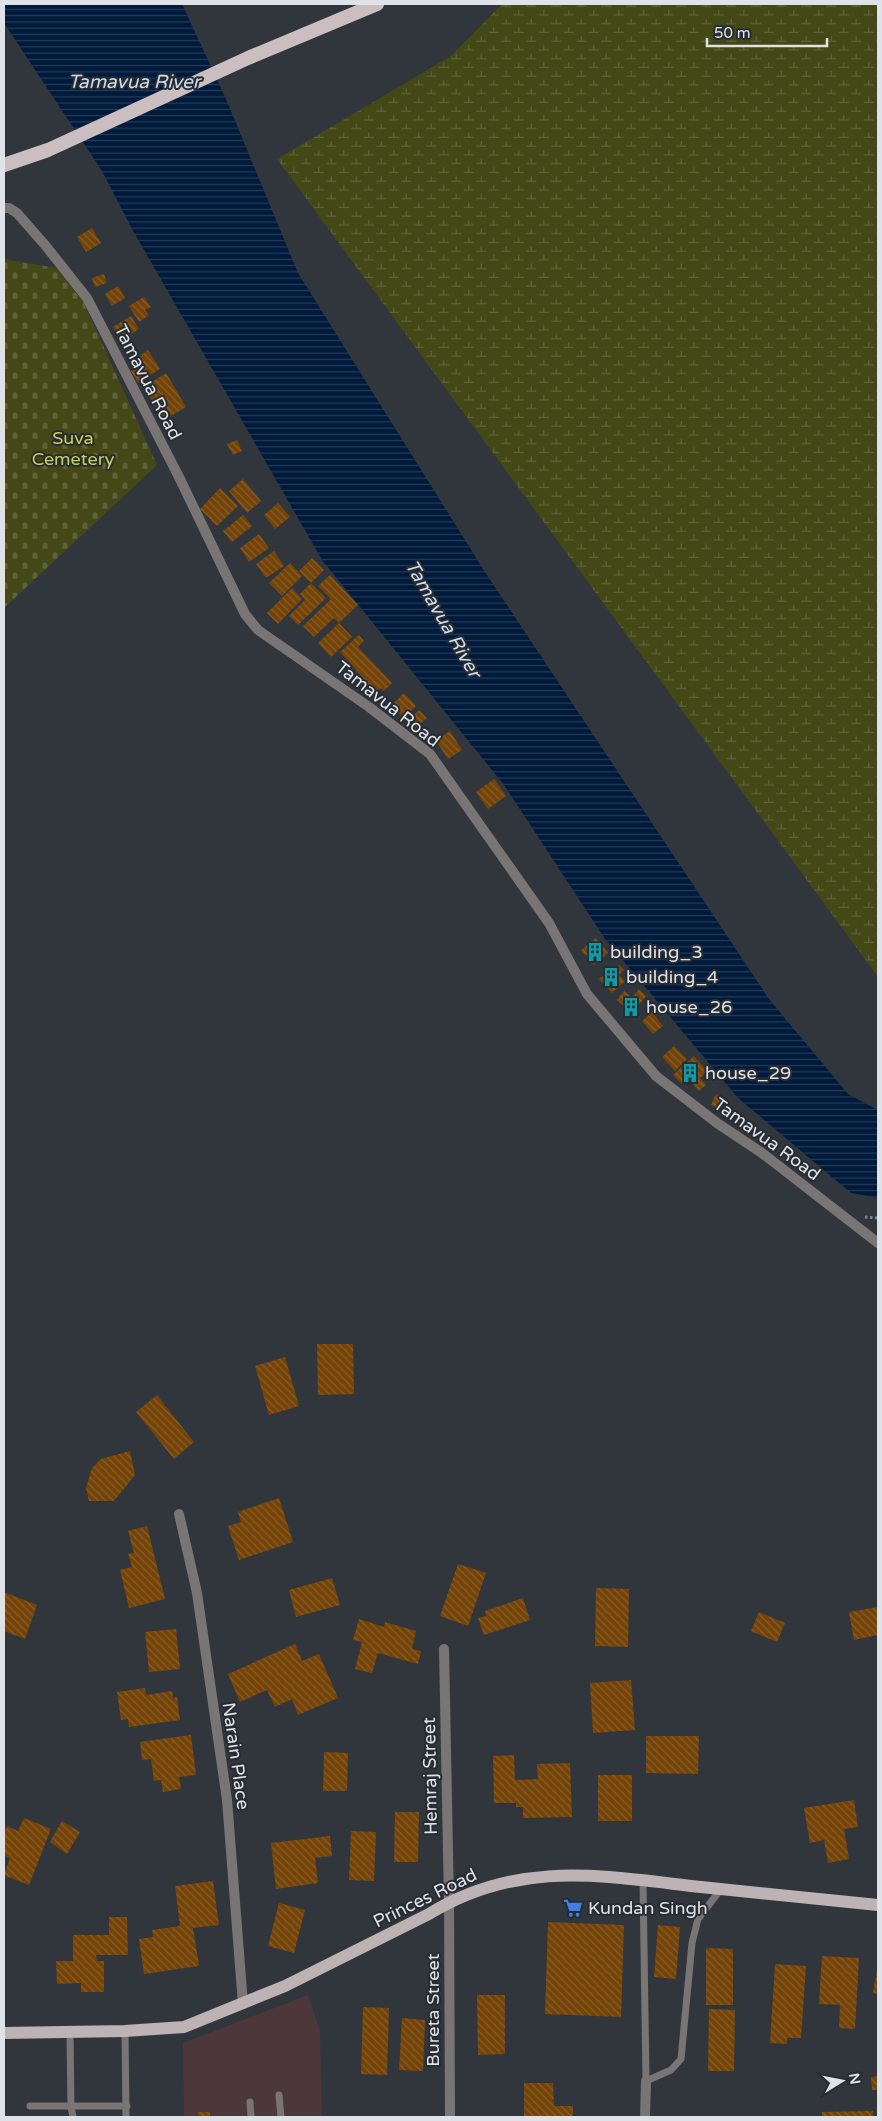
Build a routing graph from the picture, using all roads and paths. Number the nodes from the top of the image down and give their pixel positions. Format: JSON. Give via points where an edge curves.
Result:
{"nodes":[{"id":1,"x":377,"y":4,"type":"edge"},
{"id":2,"x":4,"y":165,"type":"edge"},
{"id":3,"x":4,"y":208,"type":"edge"},
{"id":4,"x":878,"y":1243,"type":"edge"},
{"id":5,"x":179,"y":1514,"type":"dead end"},
{"id":6,"x":444,"y":1649,"type":"dead end"},
{"id":7,"x":643,"y":1881,"type":"junction"},
{"id":8,"x":721,"y":1889,"type":"junction"},
{"id":9,"x":449,"y":1902,"type":"junction"},
{"id":10,"x":878,"y":1905,"type":"edge"},
{"id":11,"x":243,"y":2004,"type":"junction"},
{"id":12,"x":4,"y":2032,"type":"edge"},
{"id":13,"x":70,"y":2032,"type":"junction"},
{"id":14,"x":125,"y":2032,"type":"junction"},
{"id":15,"x":646,"y":2081,"type":"junction"},
{"id":16,"x":279,"y":2095,"type":"dead end"},
{"id":17,"x":250,"y":2102,"type":"dead end"},
{"id":18,"x":30,"y":2106,"type":"dead end"},
{"id":19,"x":127,"y":2106,"type":"junction"},
{"id":20,"x":71,"y":2107,"type":"junction"},
{"id":21,"x":73,"y":2117,"type":"edge"},
{"id":22,"x":126,"y":2117,"type":"edge"},
{"id":23,"x":251,"y":2117,"type":"edge"},
{"id":24,"x":281,"y":2117,"type":"edge"},
{"id":25,"x":450,"y":2117,"type":"edge"},
{"id":26,"x":645,"y":2117,"type":"edge"}],
"edges":[{"from":1,"to":2,"type":"highway","via":[[248,58],[48,150]]},
{"from":3,"to":4,"type":"street","name":"Tamavua Road","via":[[16,213],[45,244],[87,298],[245,614],[258,630],[430,754],[549,923],[587,994],[656,1076]]},
{"from":5,"to":11,"type":"street","name":"Narain Place","via":[[197,1593],[227,1800]]},
{"from":6,"to":9,"type":"street","name":"Hemraj Street"},
{"from":7,"to":8,"type":"main road","name":"Princes Road"},
{"from":7,"to":9,"type":"main road","name":"Princes Road","via":[[592,1875],[533,1877],[494,1884]]},
{"from":7,"to":15,"type":"lane"},
{"from":8,"to":10,"type":"main road","name":"Princes Road"},
{"from":8,"to":15,"type":"lane","via":[[698,1919],[692,1943],[681,2059],[671,2070]]},
{"from":9,"to":11,"type":"main road","name":"Princes Road","via":[[285,1986]]},
{"from":9,"to":25,"type":"street","name":"Bureta Street"},
{"from":11,"to":14,"type":"main road","name":"Princes Road","via":[[184,2027]]},
{"from":12,"to":13,"type":"main road","name":"Princes Road"},
{"from":13,"to":14,"type":"main road","name":"Princes Road"},
{"from":13,"to":20,"type":"lane"},
{"from":14,"to":19,"type":"lane"},
{"from":15,"to":26,"type":"street"},
{"from":16,"to":24,"type":"lane"},
{"from":17,"to":23,"type":"lane"},
{"from":18,"to":20,"type":"lane"},
{"from":19,"to":20,"type":"lane"},
{"from":19,"to":22,"type":"lane"},
{"from":20,"to":21,"type":"lane"}]}
